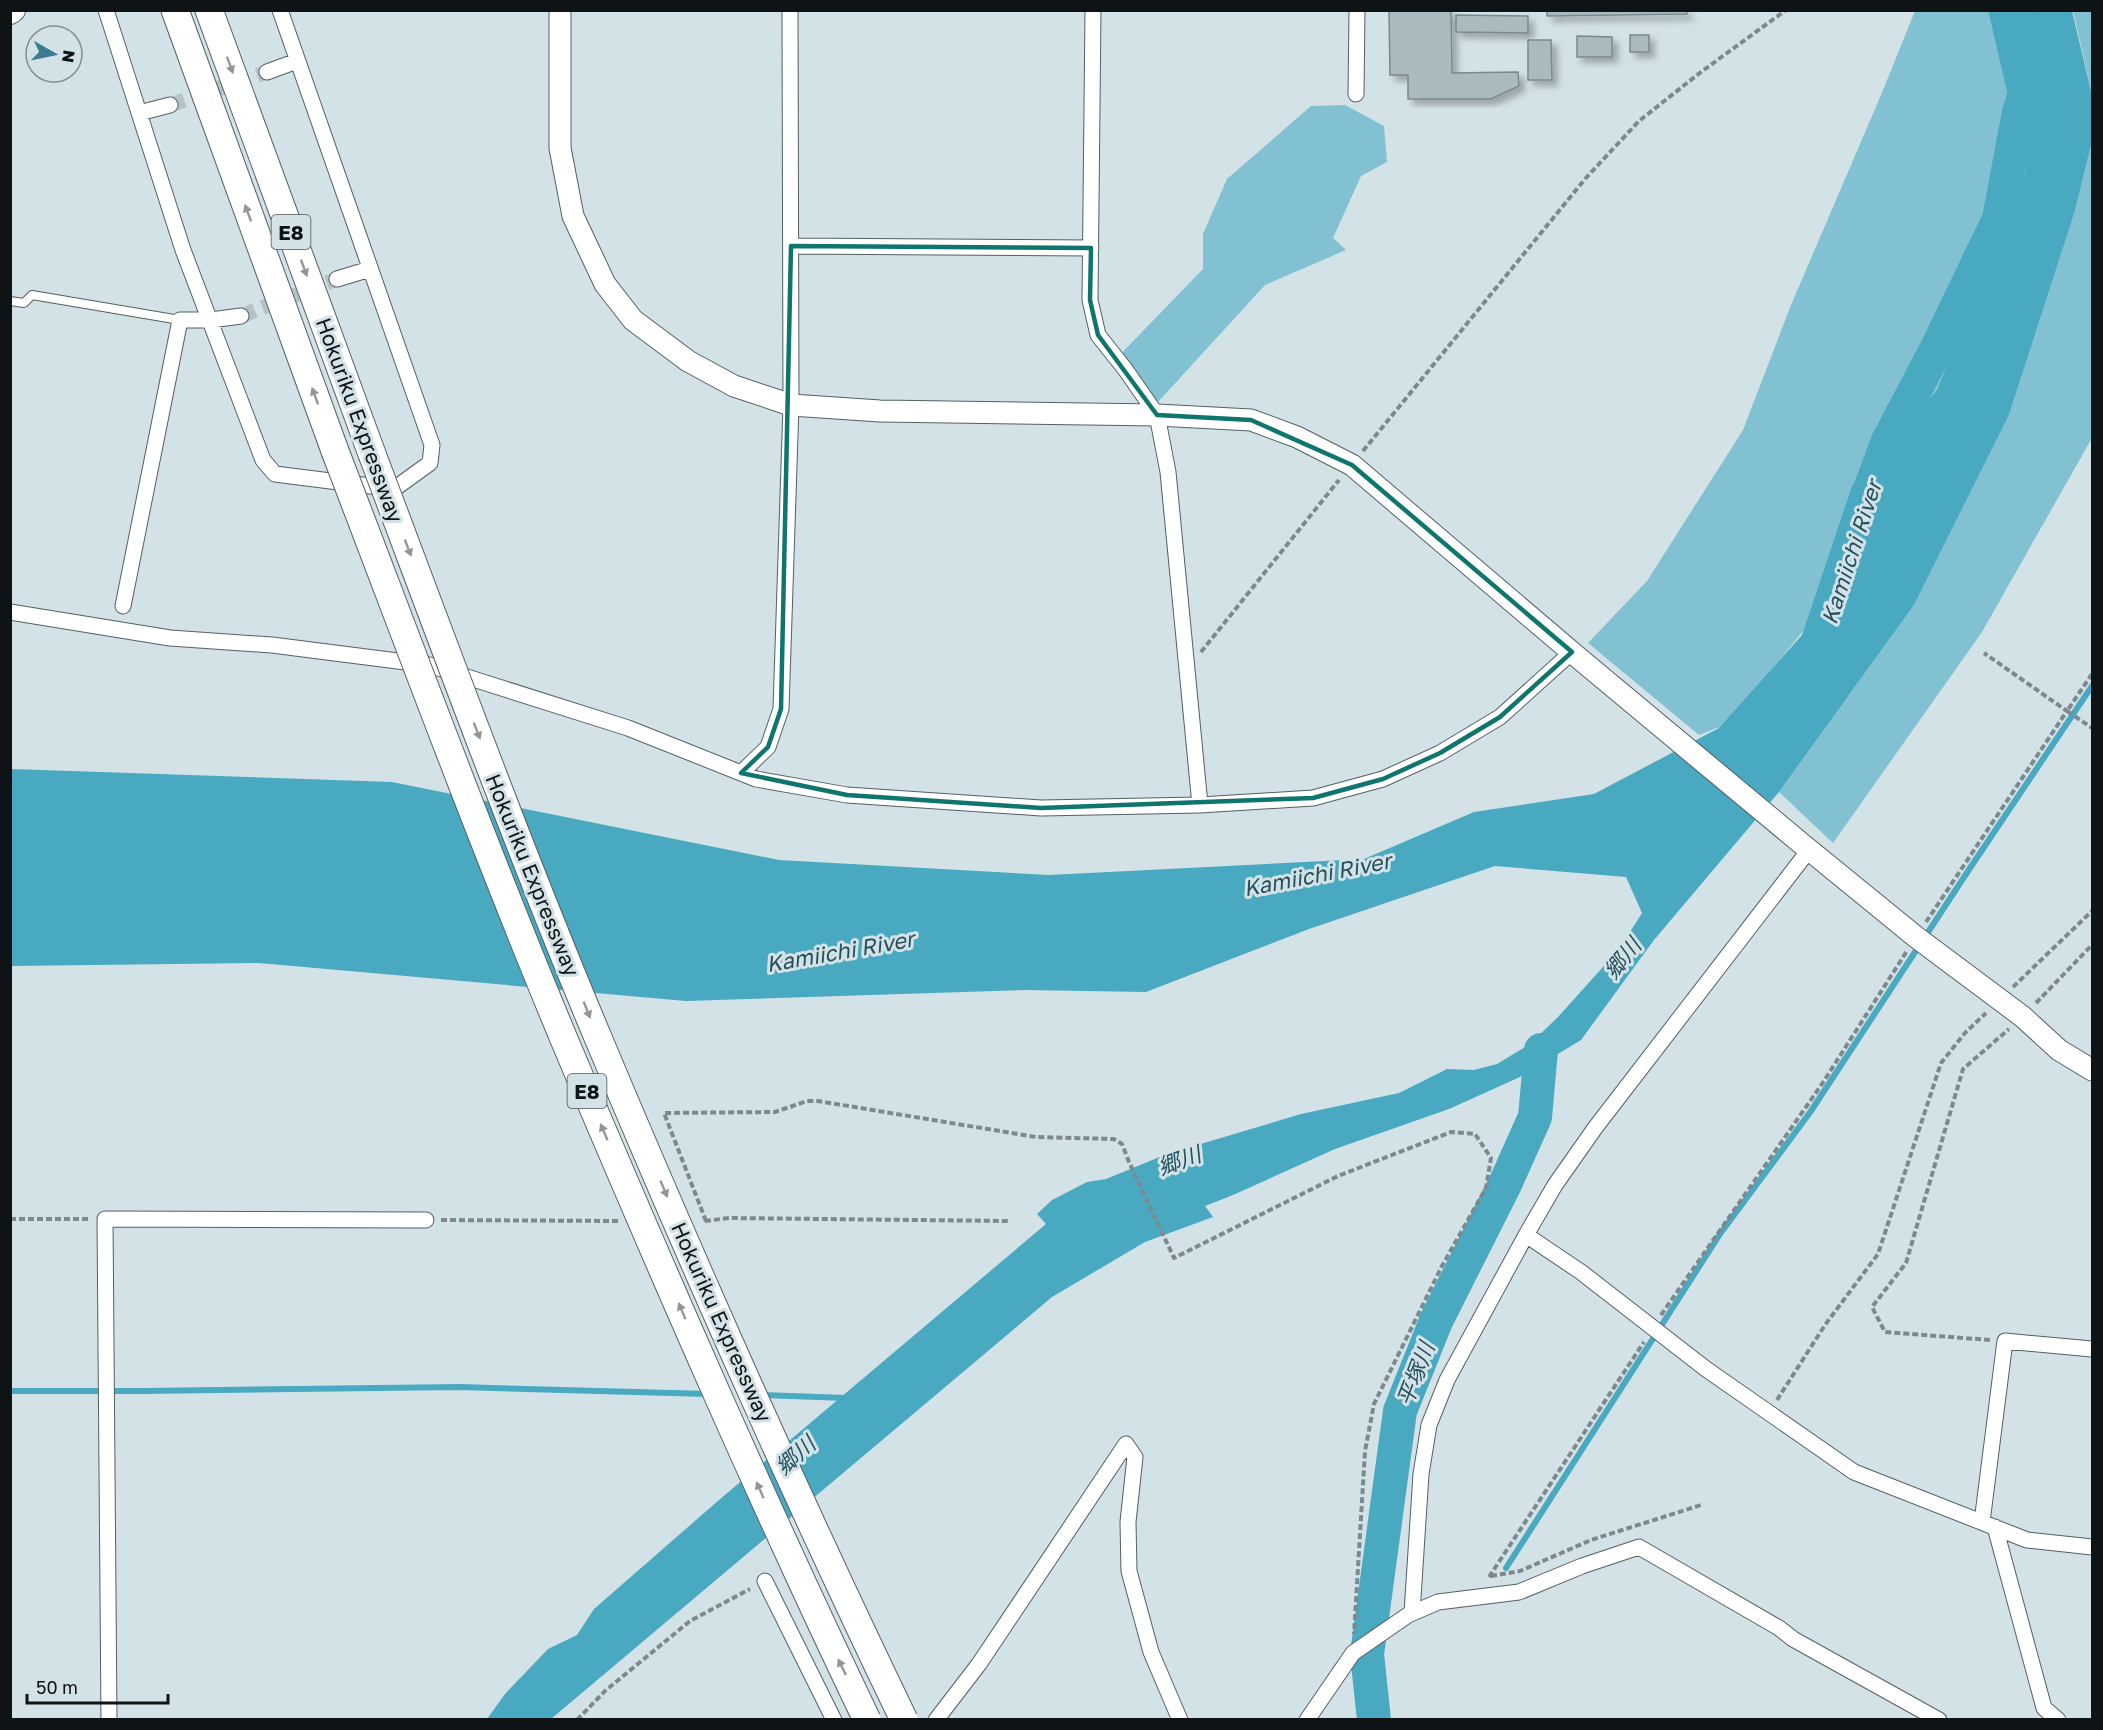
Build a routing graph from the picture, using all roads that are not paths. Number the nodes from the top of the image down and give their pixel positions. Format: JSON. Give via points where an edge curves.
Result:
{"nodes":[{"id":1,"x":106,"y":10,"type":"edge"},
{"id":2,"x":175,"y":10,"type":"edge"},
{"id":3,"x":209,"y":10,"type":"edge"},
{"id":4,"x":280,"y":10,"type":"edge"},
{"id":5,"x":560,"y":10,"type":"edge"},
{"id":6,"x":790,"y":10,"type":"edge"},
{"id":7,"x":1093,"y":10,"type":"edge"},
{"id":8,"x":1357,"y":10,"type":"edge"},
{"id":9,"x":297,"y":61,"type":"junction"},
{"id":10,"x":267,"y":72,"type":"tunnel mouth"},
{"id":11,"x":1356,"y":94,"type":"dead end"},
{"id":12,"x":170,"y":105,"type":"tunnel mouth"},
{"id":13,"x":139,"y":113,"type":"junction"},
{"id":14,"x":791,"y":246,"type":"junction"},
{"id":15,"x":1091,"y":248,"type":"junction"},
{"id":16,"x":370,"y":269,"type":"junction"},
{"id":17,"x":337,"y":279,"type":"tunnel mouth"},
{"id":18,"x":10,"y":301,"type":"edge"},
{"id":19,"x":241,"y":316,"type":"tunnel mouth"},
{"id":20,"x":180,"y":320,"type":"junction"},
{"id":21,"x":211,"y":320,"type":"junction"},
{"id":22,"x":791,"y":405,"type":"junction"},
{"id":23,"x":1157,"y":415,"type":"junction"},
{"id":24,"x":123,"y":606,"type":"dead end"},
{"id":25,"x":10,"y":612,"type":"edge"},
{"id":26,"x":1577,"y":656,"type":"junction"},
{"id":27,"x":741,"y":772,"type":"junction"},
{"id":28,"x":1200,"y":805,"type":"junction"},
{"id":29,"x":1806,"y":847,"type":"junction"},
{"id":30,"x":2092,"y":1070,"type":"edge"},
{"id":31,"x":426,"y":1220,"type":"road end"},
{"id":32,"x":1526,"y":1235,"type":"junction"},
{"id":33,"x":2092,"y":1349,"type":"edge"},
{"id":34,"x":1988,"y":1525,"type":"junction"},
{"id":35,"x":2092,"y":1547,"type":"edge"},
{"id":36,"x":765,"y":1581,"type":"road end"},
{"id":37,"x":1407,"y":1615,"type":"junction"},
{"id":38,"x":109,"y":1719,"type":"edge"},
{"id":39,"x":834,"y":1719,"type":"edge"},
{"id":40,"x":867,"y":1719,"type":"edge"},
{"id":41,"x":904,"y":1719,"type":"edge"},
{"id":42,"x":936,"y":1719,"type":"edge"},
{"id":43,"x":1179,"y":1719,"type":"edge"},
{"id":44,"x":1307,"y":1719,"type":"edge"},
{"id":45,"x":1939,"y":1719,"type":"edge"},
{"id":46,"x":2058,"y":1719,"type":"edge"}],
"edges":[{"from":1,"to":13,"type":"street"},
{"from":40,"to":2,"type":"highway","name":"Hokuriku Expressway","number":"E8","one_way":true,"bridge":true,"via":[[803,1586],[565,1041],[335,451]]},
{"from":3,"to":41,"type":"highway","name":"Hokuriku Expressway","number":"E8","one_way":true,"bridge":true,"via":[[478,736],[598,1037],[832,1572]]},
{"from":4,"to":9,"type":"street"},
{"from":5,"to":22,"type":"street","via":[[560,148],[573,216],[605,284],[633,320],[688,362],[734,386]]},
{"from":6,"to":14,"type":"street"},
{"from":7,"to":15,"type":"street"},
{"from":8,"to":11,"type":"street"},
{"from":9,"to":10,"type":"street"},
{"from":9,"to":16,"type":"street"},
{"from":12,"to":13,"type":"street"},
{"from":13,"to":21,"type":"street","via":[[183,250]]},
{"from":14,"to":15,"type":"street"},
{"from":14,"to":22,"type":"street"},
{"from":15,"to":23,"type":"street","via":[[1090,300],[1098,335]]},
{"from":16,"to":17,"type":"street"},
{"from":16,"to":21,"type":"street","via":[[432,445],[430,463],[394,489],[275,474],[263,460]]},
{"from":18,"to":20,"type":"lane","via":[[24,303],[32,295]]},
{"from":19,"to":21,"type":"street"},
{"from":20,"to":21,"type":"street"},
{"from":20,"to":24,"type":"street"},
{"from":22,"to":23,"type":"street","via":[[880,411]]},
{"from":22,"to":27,"type":"street","via":[[781,709],[768,747]]},
{"from":23,"to":26,"type":"street","via":[[1251,420],[1297,437],[1352,465]]},
{"from":23,"to":28,"type":"street","via":[[1168,472]]},
{"from":25,"to":27,"type":"street","via":[[170,638],[273,645],[429,664],[628,728]]},
{"from":26,"to":28,"type":"street","via":[[1500,717],[1440,753],[1383,780],[1313,798]]},
{"from":26,"to":29,"type":"street"},
{"from":27,"to":28,"type":"street","via":[[756,779],[847,795],[1041,808]]},
{"from":29,"to":30,"type":"street","via":[[2060,1050]]},
{"from":29,"to":32,"type":"street","via":[[1595,1128]]},
{"from":31,"to":38,"type":"street","via":[[105,1219]]},
{"from":32,"to":34,"type":"street","via":[[1581,1272],[1706,1369],[1854,1472]]},
{"from":32,"to":37,"type":"street","via":[[1447,1380],[1429,1425]]},
{"from":33,"to":34,"type":"street","via":[[2005,1341]]},
{"from":34,"to":35,"type":"street","via":[[2027,1540]]},
{"from":34,"to":46,"type":"street","via":[[2044,1708]]},
{"from":36,"to":39,"type":"street"},
{"from":37,"to":44,"type":"street","via":[[1353,1653]]},
{"from":37,"to":45,"type":"street","via":[[1438,1602],[1519,1592],[1639,1547],[1793,1639]]},
{"from":42,"to":43,"type":"street","via":[[979,1664],[1126,1444],[1135,1457],[1128,1522],[1129,1571],[1151,1652]]}]}
